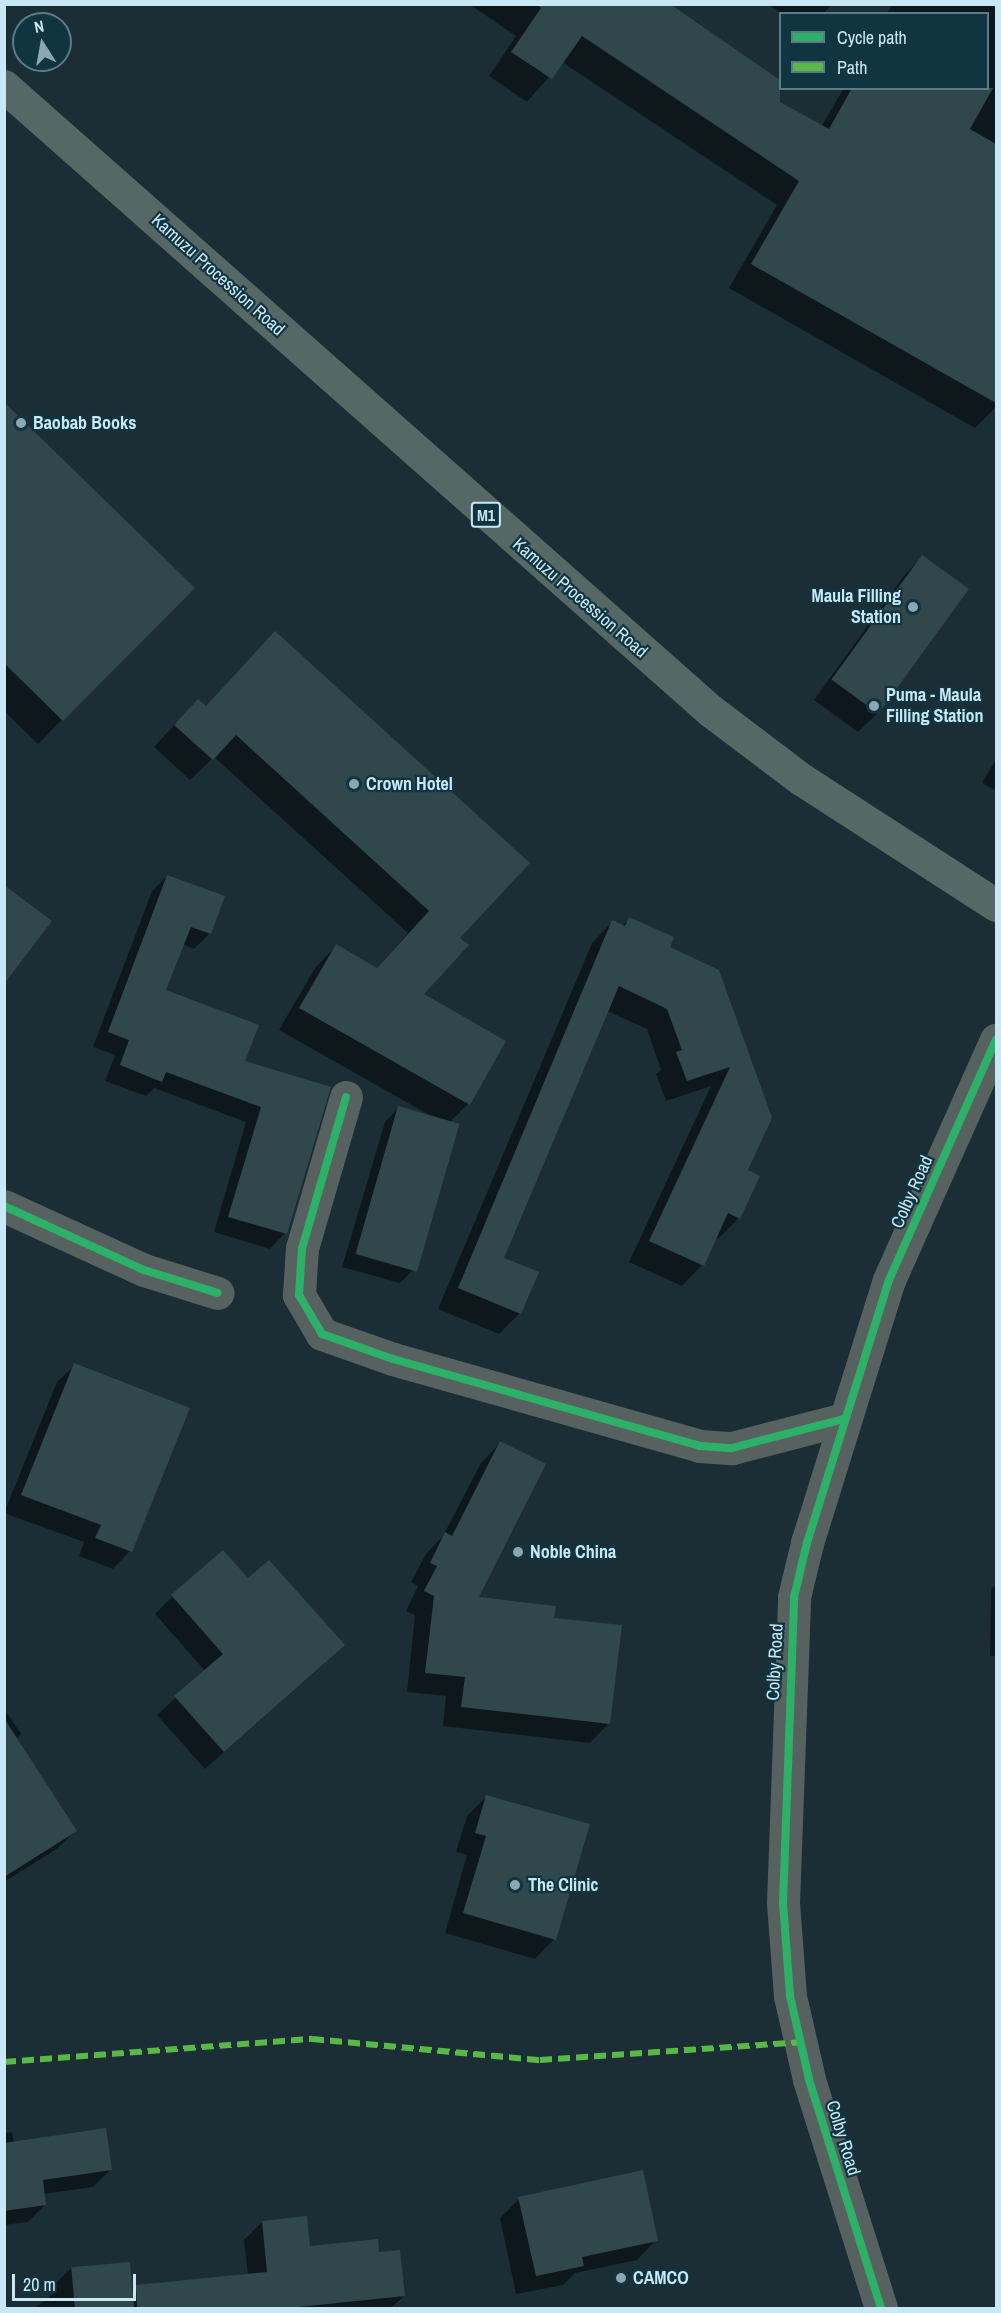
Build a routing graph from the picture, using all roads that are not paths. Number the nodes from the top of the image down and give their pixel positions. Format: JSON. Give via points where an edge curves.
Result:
{"nodes":[{"id":1,"x":4,"y":86,"type":"edge"},
{"id":2,"x":996,"y":905,"type":"edge"},
{"id":3,"x":996,"y":1040,"type":"edge"},
{"id":4,"x":346,"y":1097,"type":"dead end"},
{"id":5,"x":4,"y":1206,"type":"edge"},
{"id":6,"x":218,"y":1293,"type":"dead end"},
{"id":7,"x":844,"y":1419,"type":"junction"},
{"id":8,"x":881,"y":2308,"type":"edge"}],
"edges":[{"from":1,"to":2,"type":"highway","name":"Kamuzu Procession Road","number":"M1","via":[[711,711],[801,779]]},
{"from":3,"to":7,"type":"street","name":"Colby Road","via":[[889,1281]]},
{"from":4,"to":7,"type":"street","via":[[302,1248],[299,1295],[322,1334],[393,1359],[700,1446],[732,1448]]},
{"from":5,"to":6,"type":"street","via":[[144,1270]]},
{"from":7,"to":8,"type":"street","name":"Colby Road","via":[[794,1597],[783,1903],[790,1996],[809,2079]]}]}
